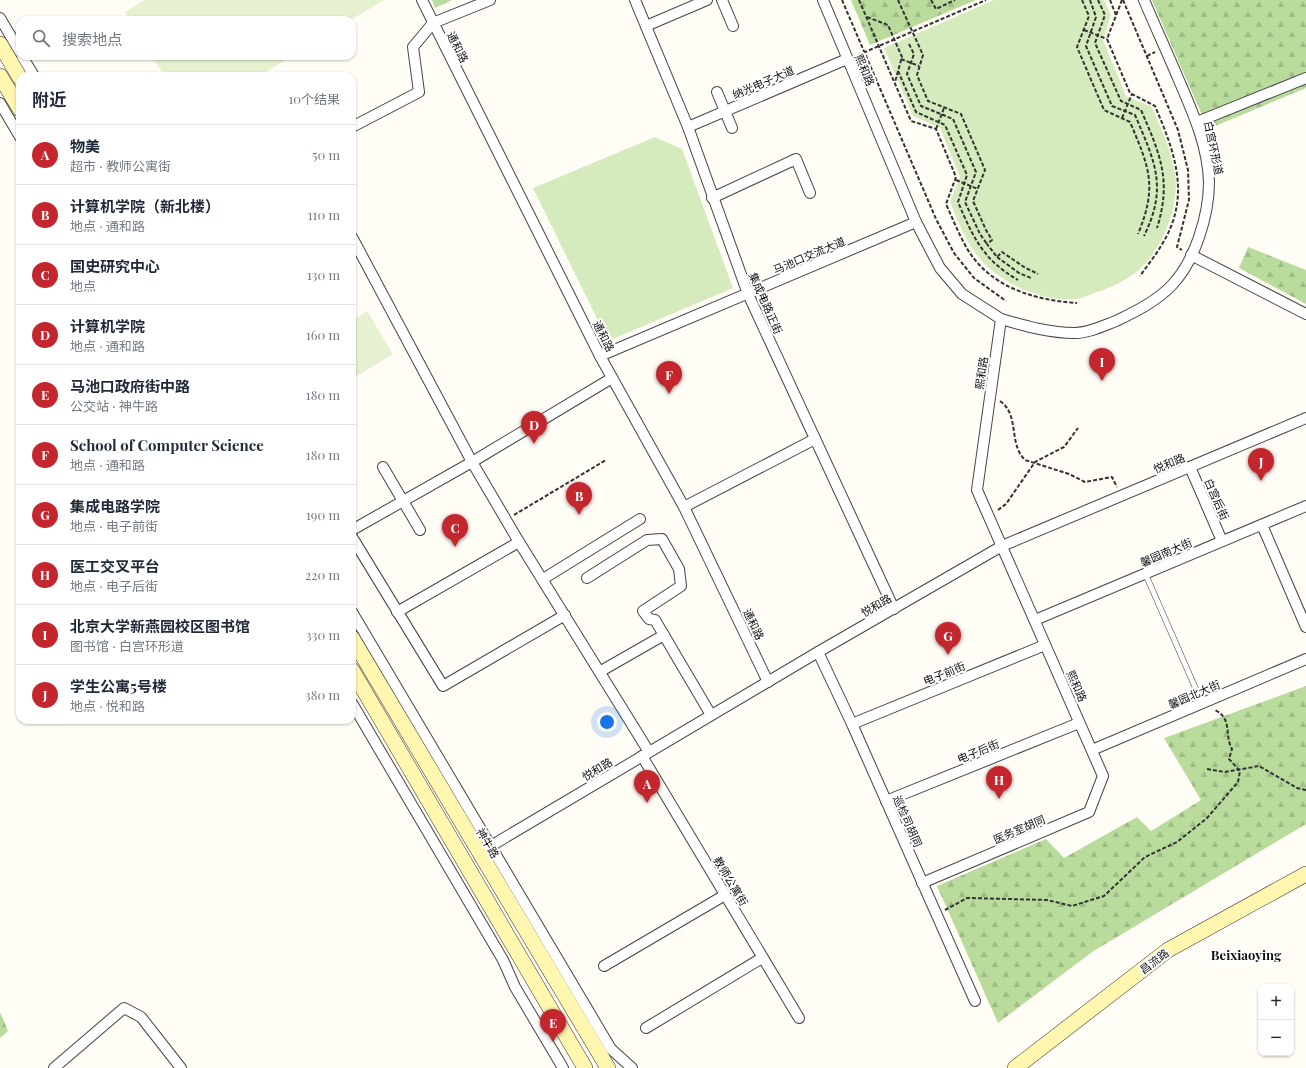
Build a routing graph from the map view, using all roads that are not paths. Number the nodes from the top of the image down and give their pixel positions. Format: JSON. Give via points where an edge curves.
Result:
{"nodes":[{"id":1,"x":422,"y":0,"type":"edge"},
{"id":2,"x":490,"y":0,"type":"edge"},
{"id":3,"x":635,"y":0,"type":"edge"},
{"id":4,"x":707,"y":0,"type":"edge"},
{"id":5,"x":722,"y":0,"type":"edge"},
{"id":6,"x":823,"y":0,"type":"edge"},
{"id":7,"x":1144,"y":0,"type":"edge"},
{"id":8,"x":0,"y":18,"type":"edge"},
{"id":9,"x":433,"y":23,"type":"junction"},
{"id":10,"x":646,"y":26,"type":"junction"},
{"id":11,"x":733,"y":26,"type":"dead end"},
{"id":12,"x":0,"y":44,"type":"edge"},
{"id":13,"x":16,"y":45,"type":"edge"},
{"id":14,"x":847,"y":59,"type":"junction"},
{"id":15,"x":24,"y":60,"type":"edge"},
{"id":16,"x":16,"y":72,"type":"edge"},
{"id":17,"x":32,"y":72,"type":"edge"},
{"id":18,"x":0,"y":76,"type":"edge"},
{"id":19,"x":1306,"y":78,"type":"edge"},
{"id":20,"x":717,"y":92,"type":"dead end"},
{"id":21,"x":16,"y":102,"type":"edge"},
{"id":22,"x":0,"y":103,"type":"edge"},
{"id":23,"x":725,"y":111,"type":"junction"},
{"id":24,"x":1197,"y":122,"type":"junction"},
{"id":25,"x":356,"y":125,"type":"edge"},
{"id":26,"x":688,"y":127,"type":"junction"},
{"id":27,"x":732,"y":128,"type":"dead end"},
{"id":28,"x":16,"y":130,"type":"edge"},
{"id":29,"x":810,"y":193,"type":"dead end"},
{"id":30,"x":712,"y":198,"type":"junction"},
{"id":31,"x":916,"y":222,"type":"junction"},
{"id":32,"x":356,"y":244,"type":"edge"},
{"id":33,"x":1192,"y":255,"type":"junction"},
{"id":34,"x":748,"y":294,"type":"junction"},
{"id":35,"x":1306,"y":314,"type":"edge"},
{"id":36,"x":1001,"y":319,"type":"junction"},
{"id":37,"x":600,"y":356,"type":"junction"},
{"id":38,"x":612,"y":378,"type":"junction"},
{"id":39,"x":1306,"y":418,"type":"edge"},
{"id":40,"x":815,"y":439,"type":"junction"},
{"id":41,"x":472,"y":462,"type":"junction"},
{"id":42,"x":383,"y":467,"type":"dead end"},
{"id":43,"x":1190,"y":467,"type":"junction"},
{"id":44,"x":404,"y":501,"type":"junction"},
{"id":45,"x":1306,"y":506,"type":"edge"},
{"id":46,"x":684,"y":507,"type":"junction"},
{"id":47,"x":640,"y":519,"type":"dead end"},
{"id":48,"x":1262,"y":524,"type":"junction"},
{"id":49,"x":356,"y":528,"type":"edge"},
{"id":50,"x":420,"y":530,"type":"dead end"},
{"id":51,"x":1222,"y":541,"type":"junction"},
{"id":52,"x":519,"y":542,"type":"junction"},
{"id":53,"x":356,"y":545,"type":"edge"},
{"id":54,"x":1002,"y":546,"type":"junction"},
{"id":55,"x":1145,"y":573,"type":"junction"},
{"id":56,"x":587,"y":578,"type":"dead end"},
{"id":57,"x":543,"y":579,"type":"junction"},
{"id":58,"x":894,"y":609,"type":"junction"},
{"id":59,"x":397,"y":612,"type":"junction"},
{"id":60,"x":565,"y":615,"type":"junction"},
{"id":61,"x":356,"y":619,"type":"edge"},
{"id":62,"x":1035,"y":620,"type":"junction"},
{"id":63,"x":1306,"y":627,"type":"edge"},
{"id":64,"x":664,"y":635,"type":"junction"},
{"id":65,"x":356,"y":644,"type":"edge"},
{"id":66,"x":1045,"y":645,"type":"junction"},
{"id":67,"x":818,"y":652,"type":"junction"},
{"id":68,"x":1306,"y":659,"type":"edge"},
{"id":69,"x":600,"y":671,"type":"junction"},
{"id":70,"x":356,"y":677,"type":"edge"},
{"id":71,"x":768,"y":682,"type":"junction"},
{"id":72,"x":1202,"y":703,"type":"junction"},
{"id":73,"x":356,"y":710,"type":"edge"},
{"id":74,"x":711,"y":715,"type":"junction"},
{"id":75,"x":1080,"y":723,"type":"junction"},
{"id":76,"x":852,"y":724,"type":"junction"},
{"id":77,"x":1092,"y":750,"type":"junction"},
{"id":78,"x":646,"y":754,"type":"junction"},
{"id":79,"x":1103,"y":776,"type":"joint"},
{"id":80,"x":886,"y":801,"type":"junction"},
{"id":81,"x":485,"y":849,"type":"junction"},
{"id":82,"x":1306,"y":874,"type":"edge"},
{"id":83,"x":922,"y":883,"type":"junction"},
{"id":84,"x":726,"y":895,"type":"junction"},
{"id":85,"x":762,"y":958,"type":"junction"},
{"id":86,"x":604,"y":966,"type":"dead end"},
{"id":87,"x":975,"y":1001,"type":"dead end"},
{"id":88,"x":799,"y":1018,"type":"dead end"},
{"id":89,"x":646,"y":1028,"type":"dead end"},
{"id":90,"x":54,"y":1068,"type":"edge"},
{"id":91,"x":181,"y":1068,"type":"edge"},
{"id":92,"x":563,"y":1068,"type":"edge"},
{"id":93,"x":585,"y":1068,"type":"edge"},
{"id":94,"x":608,"y":1068,"type":"edge"},
{"id":95,"x":632,"y":1068,"type":"edge"},
{"id":96,"x":1014,"y":1068,"type":"edge"}],
"edges":[{"from":1,"to":9,"type":"street","name":"通和路"},
{"from":2,"to":9,"type":"street"},
{"from":3,"to":10,"type":"street","name":"集成电路正街"},
{"from":4,"to":10,"type":"street"},
{"from":5,"to":11,"type":"street"},
{"from":6,"to":14,"type":"street","name":"熙和路"},
{"from":7,"to":24,"type":"street","name":"白宫环形道"},
{"from":8,"to":13,"type":"street"},
{"from":9,"to":25,"type":"street","via":[[413,47],[419,92]]},
{"from":9,"to":37,"type":"street","name":"通和路"},
{"from":10,"to":26,"type":"street","name":"集成电路正街"},
{"from":12,"to":16,"type":"main road"},
{"from":14,"to":23,"type":"street","name":"纳光电子大道"},
{"from":14,"to":31,"type":"street","name":"熙和路"},
{"from":15,"to":17,"type":"street"},
{"from":18,"to":21,"type":"main road"},
{"from":19,"to":24,"type":"street"},
{"from":20,"to":23,"type":"street"},
{"from":22,"to":28,"type":"street"},
{"from":23,"to":26,"type":"street","name":"纳光电子大道"},
{"from":23,"to":27,"type":"street"},
{"from":24,"to":33,"type":"street","name":"白宫环形道","via":[[1209,181],[1203,226]]},
{"from":26,"to":30,"type":"street","name":"集成电路正街"},
{"from":29,"to":30,"type":"street","via":[[796,159]]},
{"from":30,"to":34,"type":"street","name":"集成电路正街"},
{"from":31,"to":34,"type":"street","name":"马池口交流大道"},
{"from":31,"to":36,"type":"street","name":"熙和路","via":[[940,268],[962,294]]},
{"from":32,"to":41,"type":"street","name":"教师公寓街"},
{"from":33,"to":35,"type":"street"},
{"from":33,"to":36,"type":"street","name":"白宫环形道","via":[[1167,289],[1136,312],[1099,328],[1076,333],[1027,327]]},
{"from":34,"to":37,"type":"street","name":"马池口交流大道"},
{"from":34,"to":40,"type":"street","name":"集成电路正街"},
{"from":36,"to":54,"type":"street","name":"熙和路","via":[[977,490]]},
{"from":37,"to":38,"type":"street","name":"通和路"},
{"from":38,"to":41,"type":"street"},
{"from":38,"to":46,"type":"street","name":"通和路"},
{"from":39,"to":43,"type":"street","name":"悦和路"},
{"from":40,"to":46,"type":"street"},
{"from":40,"to":58,"type":"street","name":"集成电路正街"},
{"from":41,"to":44,"type":"street"},
{"from":41,"to":52,"type":"street","name":"教师公寓街"},
{"from":42,"to":44,"type":"street"},
{"from":43,"to":51,"type":"street","name":"白宫后街"},
{"from":43,"to":54,"type":"street","name":"悦和路"},
{"from":44,"to":49,"type":"street"},
{"from":44,"to":50,"type":"street"},
{"from":45,"to":48,"type":"street","name":"馨园南大街"},
{"from":46,"to":71,"type":"street","name":"通和路"},
{"from":47,"to":57,"type":"street"},
{"from":48,"to":51,"type":"street","name":"馨园南大街"},
{"from":48,"to":63,"type":"street"},
{"from":51,"to":55,"type":"street","name":"馨园南大街"},
{"from":52,"to":57,"type":"street","name":"教师公寓街"},
{"from":52,"to":59,"type":"street"},
{"from":53,"to":59,"type":"street"},
{"from":54,"to":58,"type":"street","name":"悦和路"},
{"from":54,"to":62,"type":"street","name":"熙和路"},
{"from":55,"to":62,"type":"street","name":"馨园南大街"},
{"from":55,"to":72,"type":"lane"},
{"from":56,"to":64,"type":"street","via":[[647,540],[662,539],[679,569],[680,586],[643,611],[649,619],[655,620]]},
{"from":57,"to":60,"type":"street","name":"教师公寓街"},
{"from":58,"to":67,"type":"street","name":"悦和路"},
{"from":59,"to":60,"type":"street","via":[[443,686]]},
{"from":60,"to":69,"type":"street","name":"教师公寓街"},
{"from":61,"to":81,"type":"street","name":"神牛路"},
{"from":62,"to":66,"type":"street","name":"熙和路"},
{"from":64,"to":69,"type":"street"},
{"from":64,"to":74,"type":"street"},
{"from":65,"to":81,"type":"main road","name":"神牛路"},
{"from":66,"to":75,"type":"street","name":"熙和路"},
{"from":66,"to":76,"type":"street","name":"电子前街"},
{"from":67,"to":71,"type":"street","name":"悦和路"},
{"from":67,"to":76,"type":"street","name":"巡检司胡同"},
{"from":68,"to":72,"type":"street","name":"馨园北大街"},
{"from":69,"to":78,"type":"street","name":"教师公寓街"},
{"from":70,"to":93,"type":"main road"},
{"from":71,"to":74,"type":"street","name":"悦和路"},
{"from":72,"to":77,"type":"street","name":"馨园北大街"},
{"from":73,"to":92,"type":"street","via":[[503,960],[515,987]]},
{"from":74,"to":78,"type":"street","name":"悦和路"},
{"from":75,"to":77,"type":"street","name":"熙和路"},
{"from":75,"to":80,"type":"street","name":"电子后街"},
{"from":76,"to":80,"type":"street","name":"巡检司胡同"},
{"from":77,"to":79,"type":"street","name":"熙和路"},
{"from":78,"to":81,"type":"street","name":"悦和路"},
{"from":78,"to":84,"type":"street","name":"教师公寓街"},
{"from":79,"to":83,"type":"street","name":"医务室胡同","via":[[1089,812]]},
{"from":80,"to":83,"type":"street","name":"巡检司胡同"},
{"from":81,"to":94,"type":"main road","name":"神牛路"},
{"from":81,"to":95,"type":"street","name":"神牛路","via":[[611,1049]]},
{"from":82,"to":96,"type":"main road","name":"昌流路","via":[[1168,950]]},
{"from":83,"to":87,"type":"street","name":"巡检司胡同"},
{"from":84,"to":85,"type":"street","name":"教师公寓街"},
{"from":84,"to":86,"type":"street"},
{"from":85,"to":88,"type":"street","name":"教师公寓街"},
{"from":85,"to":89,"type":"street"},
{"from":90,"to":91,"type":"street","via":[[124,1008],[141,1017]]}]}
